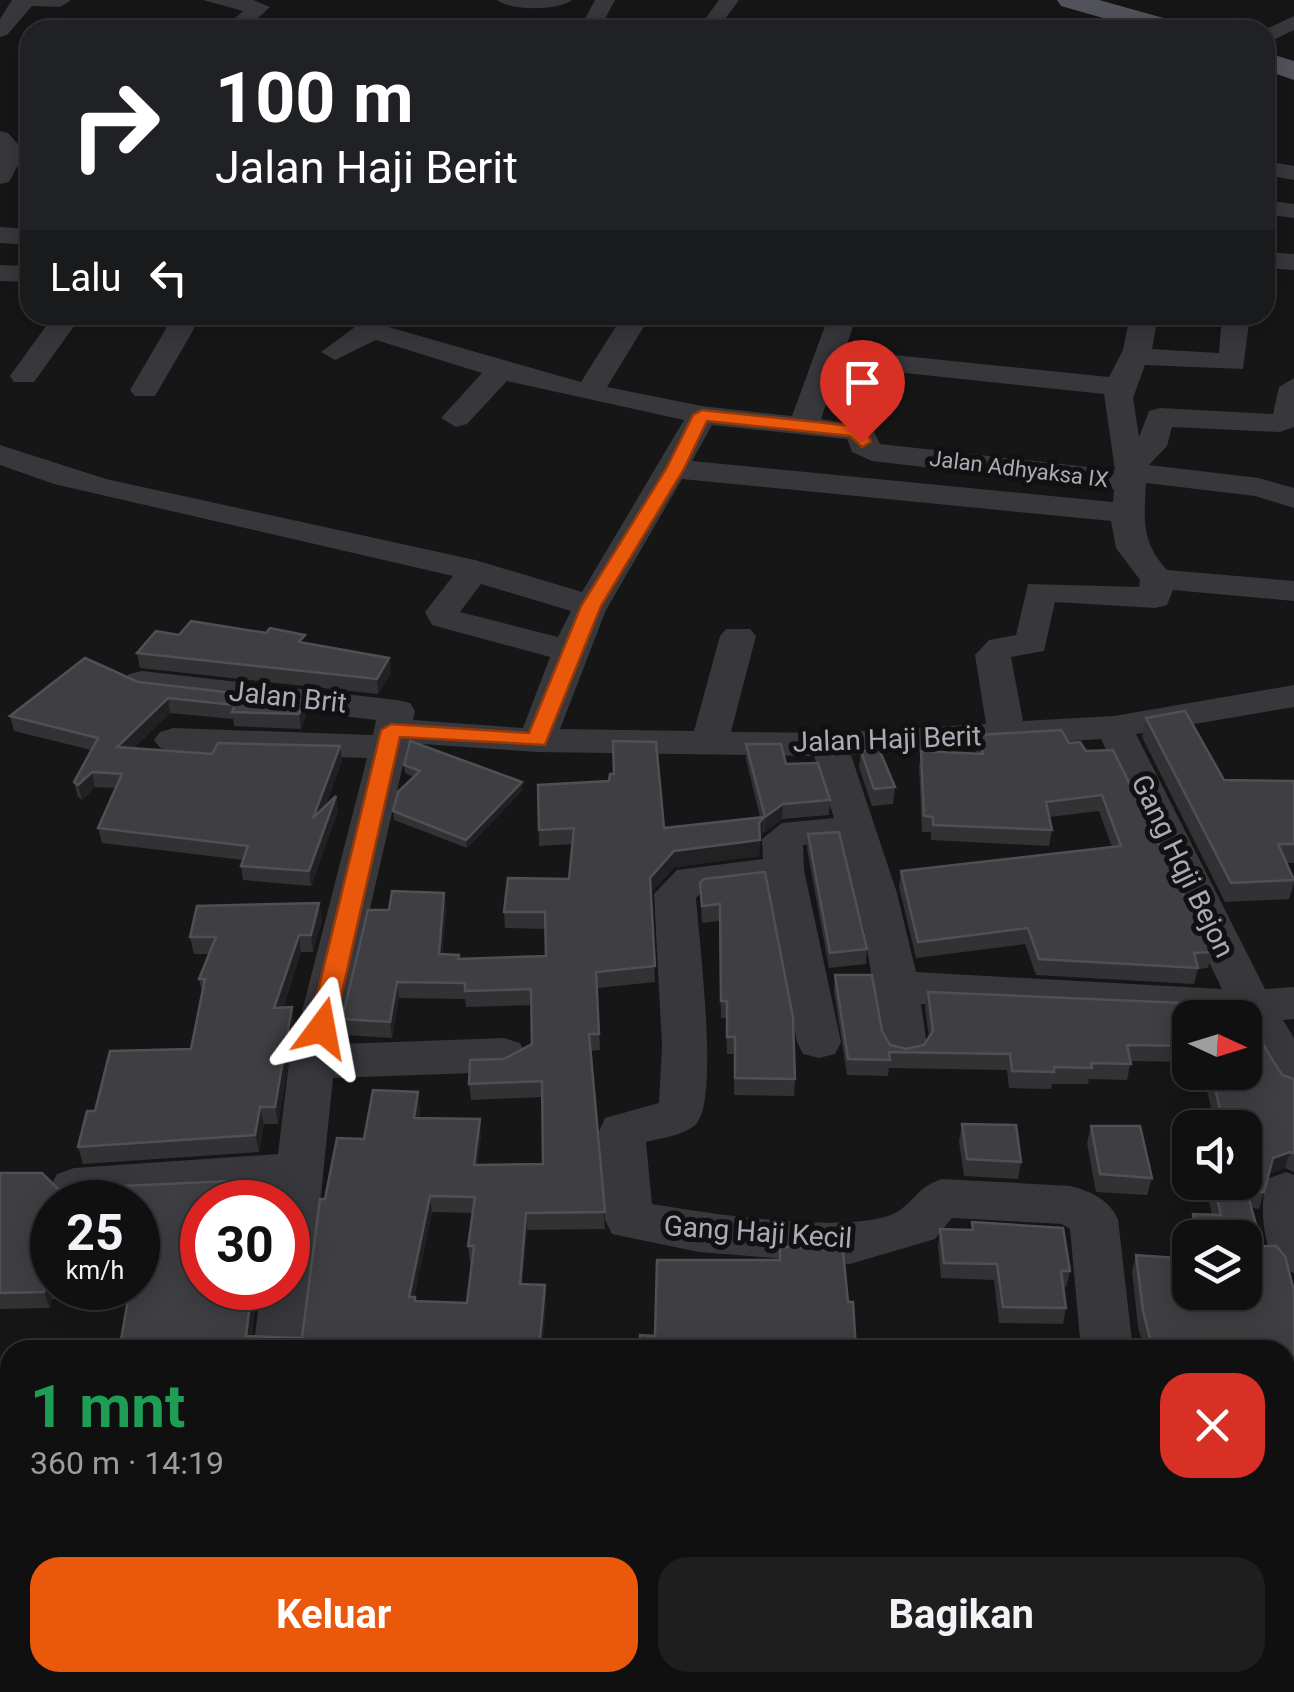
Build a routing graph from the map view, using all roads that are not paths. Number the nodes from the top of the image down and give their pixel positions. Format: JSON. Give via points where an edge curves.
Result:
{"nodes":[{"id":1,"x":24,"y":0,"type":"edge"},
{"id":2,"x":213,"y":0,"type":"edge"},
{"id":3,"x":562,"y":0,"type":"edge"},
{"id":4,"x":1070,"y":0,"type":"edge"},
{"id":5,"x":60,"y":1,"type":"edge"},
{"id":6,"x":498,"y":3,"type":"edge"},
{"id":7,"x":1124,"y":14,"type":"junction"},
{"id":8,"x":244,"y":20,"type":"edge"},
{"id":9,"x":1115,"y":20,"type":"edge"},
{"id":10,"x":1143,"y":20,"type":"edge"},
{"id":11,"x":0,"y":31,"type":"edge"},
{"id":12,"x":0,"y":138,"type":"edge"},
{"id":13,"x":0,"y":178,"type":"edge"},
{"id":14,"x":61,"y":325,"type":"edge"},
{"id":15,"x":182,"y":325,"type":"edge"},
{"id":16,"x":631,"y":325,"type":"edge"},
{"id":17,"x":839,"y":325,"type":"edge"},
{"id":18,"x":1142,"y":325,"type":"edge"},
{"id":19,"x":1235,"y":325,"type":"edge"},
{"id":20,"x":335,"y":352,"type":"dead end"},
{"id":21,"x":826,"y":356,"type":"junction"},
{"id":22,"x":1136,"y":356,"type":"junction"},
{"id":23,"x":501,"y":370,"type":"junction"},
{"id":24,"x":24,"y":376,"type":"dead end"},
{"id":25,"x":1118,"y":387,"type":"junction"},
{"id":26,"x":1294,"y":387,"type":"edge"},
{"id":27,"x":144,"y":390,"type":"dead end"},
{"id":28,"x":589,"y":392,"type":"junction"},
{"id":29,"x":702,"y":415,"type":"junction"},
{"id":30,"x":456,"y":418,"type":"dead end"},
{"id":31,"x":1289,"y":423,"type":"edge"},
{"id":32,"x":804,"y":424,"type":"junction"},
{"id":33,"x":0,"y":454,"type":"edge"},
{"id":34,"x":675,"y":469,"type":"junction"},
{"id":35,"x":1128,"y":483,"type":"junction"},
{"id":36,"x":1294,"y":498,"type":"edge"},
{"id":37,"x":476,"y":570,"type":"junction"},
{"id":38,"x":1157,"y":579,"type":"junction"},
{"id":39,"x":1294,"y":592,"type":"edge"},
{"id":40,"x":591,"y":606,"type":"junction"},
{"id":41,"x":738,"y":636,"type":"dead end"},
{"id":42,"x":569,"y":650,"type":"junction"},
{"id":43,"x":142,"y":682,"type":"edge"},
{"id":44,"x":1294,"y":696,"type":"edge"},
{"id":45,"x":1114,"y":727,"type":"junction"},
{"id":46,"x":1007,"y":735,"type":"junction"},
{"id":47,"x":388,"y":739,"type":"junction"},
{"id":48,"x":173,"y":740,"type":"dead end"},
{"id":49,"x":537,"y":740,"type":"junction"},
{"id":50,"x":710,"y":741,"type":"junction"},
{"id":51,"x":829,"y":745,"type":"junction"},
{"id":52,"x":858,"y":830,"type":"junction"},
{"id":53,"x":784,"y":870,"type":"junction"},
{"id":54,"x":899,"y":987,"type":"junction"},
{"id":55,"x":1273,"y":1004,"type":"edge"},
{"id":56,"x":819,"y":1042,"type":"dead end"},
{"id":57,"x":905,"y":1046,"type":"edge"},
{"id":58,"x":504,"y":1055,"type":"edge"},
{"id":59,"x":312,"y":1062,"type":"junction"},
{"id":60,"x":1294,"y":1076,"type":"edge"},
{"id":61,"x":300,"y":1171,"type":"junction"},
{"id":62,"x":299,"y":1180,"type":"edge"},
{"id":63,"x":160,"y":1182,"type":"edge"},
{"id":64,"x":1286,"y":1191,"type":"dead end"},
{"id":65,"x":1294,"y":1253,"type":"edge"},
{"id":66,"x":284,"y":1310,"type":"edge"},
{"id":67,"x":280,"y":1340,"type":"edge"},
{"id":68,"x":1105,"y":1340,"type":"edge"}],
"edges":[{"from":1,"to":5,"type":"street"},
{"from":1,"to":11,"type":"street"},
{"from":2,"to":8,"type":"street","via":[[260,7]]},
{"from":3,"to":6,"type":"street"},
{"from":4,"to":7,"type":"main road"},
{"from":7,"to":9,"type":"street"},
{"from":7,"to":10,"type":"main road"},
{"from":12,"to":13,"type":"street","via":[[13,152]]},
{"from":14,"to":24,"type":"street"},
{"from":15,"to":27,"type":"street"},
{"from":16,"to":28,"type":"street"},
{"from":17,"to":21,"type":"street"},
{"from":18,"to":22,"type":"street"},
{"from":19,"to":22,"type":"street","via":[[1233,363]]},
{"from":20,"to":23,"type":"street","via":[[378,332]]},
{"from":21,"to":25,"type":"street"},
{"from":21,"to":32,"type":"street"},
{"from":22,"to":25,"type":"street"},
{"from":23,"to":28,"type":"street"},
{"from":23,"to":30,"type":"street"},
{"from":25,"to":35,"type":"street"},
{"from":26,"to":31,"type":"street"},
{"from":28,"to":29,"type":"street"},
{"from":29,"to":32,"type":"street"},
{"from":29,"to":34,"type":"street"},
{"from":31,"to":35,"type":"street","via":[[1160,417],[1152,446]]},
{"from":32,"to":35,"type":"street","name":"Jalan Adhyaksa IX","via":[[861,434],[862,446],[872,452]]},
{"from":33,"to":37,"type":"street","via":[[134,496]]},
{"from":34,"to":35,"type":"street"},
{"from":34,"to":40,"type":"street"},
{"from":35,"to":36,"type":"street","via":[[1258,486]]},
{"from":35,"to":38,"type":"street","via":[[1134,556]]},
{"from":37,"to":40,"type":"street"},
{"from":37,"to":42,"type":"street","via":[[444,618]]},
{"from":38,"to":39,"type":"street"},
{"from":38,"to":46,"type":"street","via":[[1155,598],[1040,590],[1032,644],[1001,647],[993,656]]},
{"from":40,"to":42,"type":"street"},
{"from":41,"to":50,"type":"street"},
{"from":42,"to":49,"type":"street"},
{"from":43,"to":47,"type":"street","name":"Jalan Brit","via":[[394,708]]},
{"from":44,"to":45,"type":"street","name":"Jalan Haji Berit"},
{"from":45,"to":46,"type":"street","name":"Jalan Haji Berit"},
{"from":45,"to":55,"type":"street","name":"Gang Hqji Bejon"},
{"from":46,"to":51,"type":"street","name":"Jalan Haji Berit"},
{"from":47,"to":48,"type":"street","name":"Jalan Haji Berit"},
{"from":47,"to":49,"type":"street","name":"Jalan Haji Berit"},
{"from":47,"to":59,"type":"street"},
{"from":49,"to":50,"type":"street","name":"Jalan Haji Berit"},
{"from":50,"to":51,"type":"street","name":"Jalan Haji Berit"},
{"from":51,"to":52,"type":"street"},
{"from":52,"to":53,"type":"street","via":[[785,834]]},
{"from":52,"to":54,"type":"street"},
{"from":53,"to":56,"type":"street"},
{"from":53,"to":68,"type":"street","name":"Gang Haji Kecil","via":[[705,878],[683,884],[675,894],[682,1108],[622,1131],[630,1220],[850,1244],[918,1225],[942,1198],[1071,1206],[1094,1220]]},
{"from":54,"to":55,"type":"street"},
{"from":54,"to":57,"type":"street"},
{"from":55,"to":60,"type":"street","name":"Gang Hqji Bejon"},
{"from":58,"to":59,"type":"street"},
{"from":59,"to":61,"type":"street"},
{"from":61,"to":62,"type":"street"},
{"from":61,"to":63,"type":"street"},
{"from":64,"to":65,"type":"street"},
{"from":66,"to":67,"type":"street"}]}
